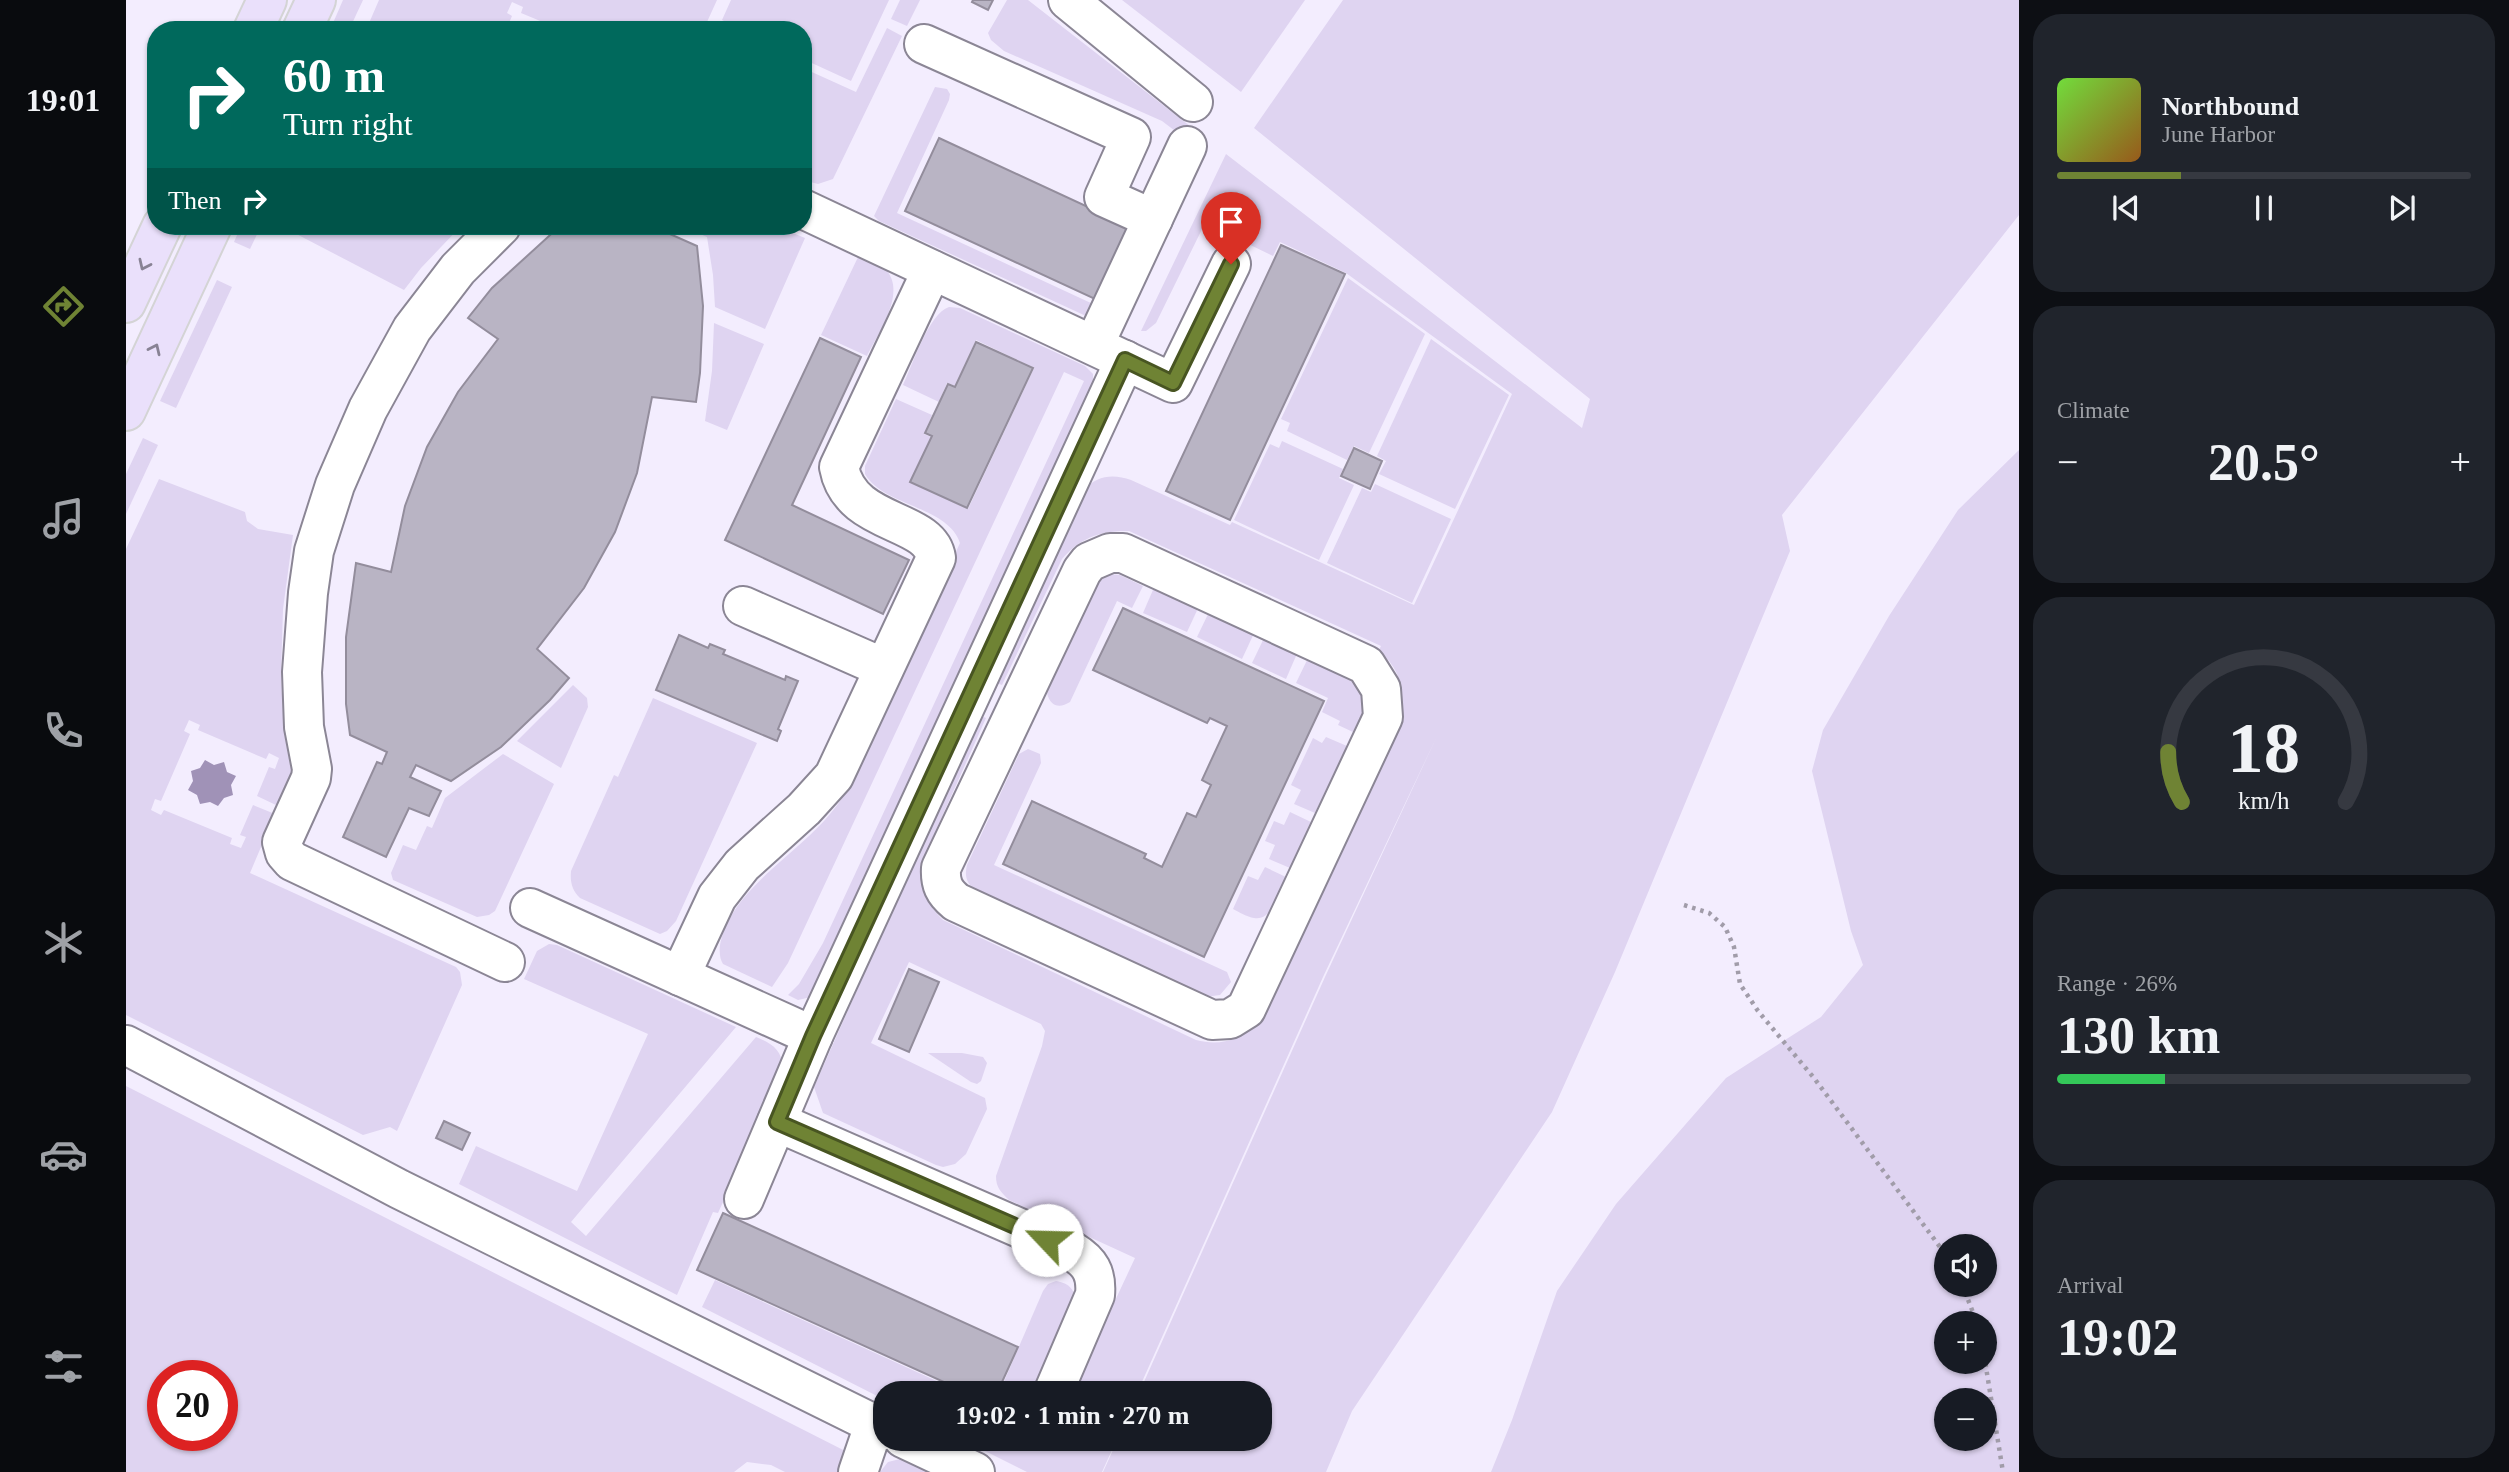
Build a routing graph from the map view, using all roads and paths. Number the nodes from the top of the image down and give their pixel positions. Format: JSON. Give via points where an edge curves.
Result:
{"nodes":[{"id":1,"x":267,"y":0,"type":"edge"},
{"id":2,"x":316,"y":0,"type":"edge"},
{"id":3,"x":1068,"y":0,"type":"edge"},
{"id":4,"x":257,"y":21,"type":"edge"},
{"id":5,"x":306,"y":21,"type":"edge"},
{"id":6,"x":924,"y":44,"type":"dead end"},
{"id":7,"x":1193,"y":102,"type":"dead end"},
{"id":8,"x":1187,"y":146,"type":"dead end"},
{"id":9,"x":812,"y":213,"type":"edge"},
{"id":10,"x":1153,"y":219,"type":"junction"},
{"id":11,"x":158,"y":235,"type":"edge"},
{"id":12,"x":208,"y":235,"type":"edge"},
{"id":13,"x":492,"y":235,"type":"edge"},
{"id":14,"x":1231,"y":264,"type":"dead end"},
{"id":15,"x":932,"y":270,"type":"junction"},
{"id":16,"x":126,"y":303,"type":"edge"},
{"id":17,"x":1110,"y":352,"type":"junction"},
{"id":18,"x":126,"y":411,"type":"edge"},
{"id":19,"x":743,"y":606,"type":"dead end"},
{"id":20,"x":884,"y":668,"type":"junction"},
{"id":21,"x":971,"y":692,"type":"junction"},
{"id":22,"x":1015,"y":712,"type":"junction"},
{"id":23,"x":1684,"y":905,"type":"dead end"},
{"id":24,"x":530,"y":908,"type":"dead end"},
{"id":25,"x":505,"y":962,"type":"dead end"},
{"id":26,"x":680,"y":976,"type":"junction"},
{"id":27,"x":813,"y":1036,"type":"junction"},
{"id":28,"x":126,"y":1045,"type":"edge"},
{"id":29,"x":777,"y":1122,"type":"junction"},
{"id":30,"x":744,"y":1199,"type":"dead end"},
{"id":31,"x":1934,"y":1239,"type":"edge"},
{"id":32,"x":1987,"y":1374,"type":"edge"},
{"id":33,"x":1058,"y":1381,"type":"edge"},
{"id":34,"x":873,"y":1424,"type":"edge"},
{"id":35,"x":873,"y":1451,"type":"edge"},
{"id":36,"x":930,"y":1451,"type":"edge"},
{"id":37,"x":858,"y":1472,"type":"edge"},
{"id":38,"x":975,"y":1472,"type":"edge"},
{"id":39,"x":2003,"y":1472,"type":"edge"}],
"edges":[{"from":1,"to":4,"type":"main road"},
{"from":2,"to":5,"type":"main road"},
{"from":3,"to":7,"type":"street"},
{"from":6,"to":10,"type":"street","via":[[1131,137],[1104,197]]},
{"from":8,"to":10,"type":"street"},
{"from":9,"to":15,"type":"street"},
{"from":10,"to":17,"type":"street"},
{"from":11,"to":16,"type":"main road","one_way":true},
{"from":18,"to":12,"type":"main road","one_way":true},
{"from":13,"to":25,"type":"street","via":[[458,269],[412,329],[368,409],[335,485],[314,551],[308,593],[302,672],[311,778],[282,842],[292,861]]},
{"from":14,"to":17,"type":"street","via":[[1173,383]]},
{"from":15,"to":17,"type":"street"},
{"from":15,"to":20,"type":"street","via":[[839,467],[842,481],[856,500],[923,537],[934,548],[936,558]]},
{"from":17,"to":21,"type":"street"},
{"from":19,"to":20,"type":"street"},
{"from":20,"to":26,"type":"street","via":[[834,776],[741,865],[717,897]]},
{"from":21,"to":22,"type":"street"},
{"from":21,"to":27,"type":"street"},
{"from":22,"to":22,"type":"street","via":[[1082,570],[1111,553],[1123,553],[1366,665],[1374,675],[1381,690],[1383,717],[1246,1009],[1239,1015],[1212,1020],[948,895],[942,868]]},
{"from":23,"to":31,"type":"path","via":[[1710,913],[1726,928],[1740,984],[1758,1011]]},
{"from":24,"to":26,"type":"street"},
{"from":26,"to":27,"type":"street"},
{"from":27,"to":29,"type":"street"},
{"from":28,"to":34,"type":"street","via":[[399,1189]]},
{"from":29,"to":30,"type":"street"},
{"from":29,"to":33,"type":"street","via":[[1085,1259],[1093,1270],[1095,1295]]},
{"from":32,"to":39,"type":"path"},
{"from":35,"to":37,"type":"street"},
{"from":36,"to":38,"type":"street"}]}
